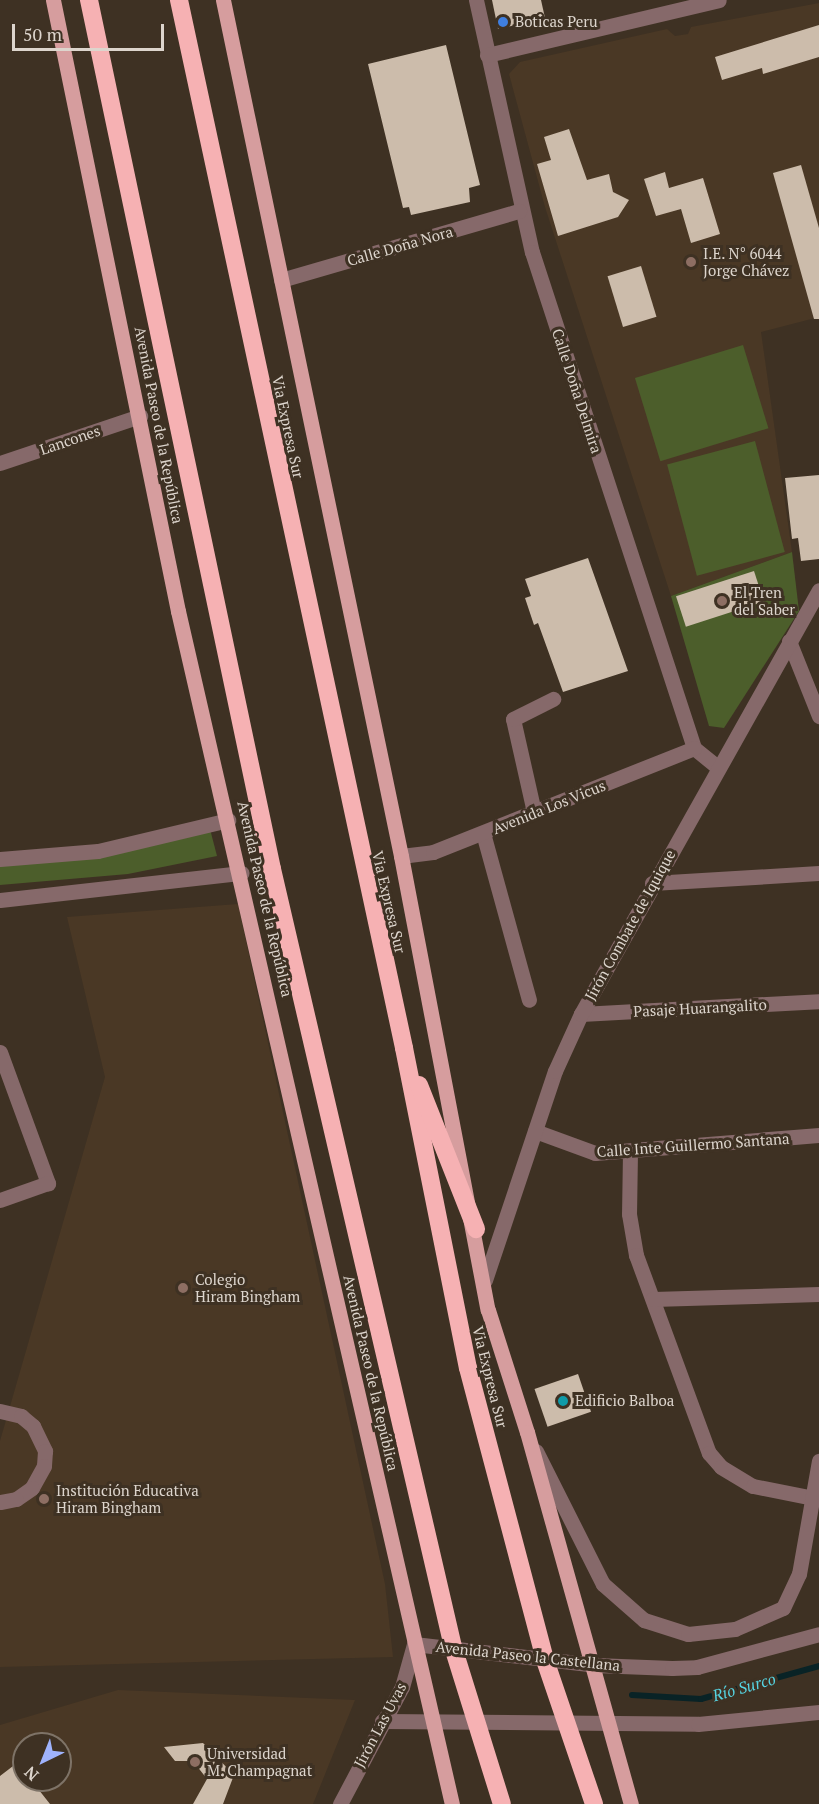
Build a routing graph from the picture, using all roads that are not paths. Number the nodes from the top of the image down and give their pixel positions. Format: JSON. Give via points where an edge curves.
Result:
{"nodes":[{"id":1,"x":53,"y":0,"type":"edge"},
{"id":2,"x":89,"y":0,"type":"edge"},
{"id":3,"x":179,"y":0,"type":"edge"},
{"id":4,"x":223,"y":0,"type":"edge"},
{"id":5,"x":476,"y":0,"type":"edge"},
{"id":6,"x":719,"y":0,"type":"edge"},
{"id":7,"x":487,"y":55,"type":"junction"},
{"id":8,"x":519,"y":211,"type":"junction"},
{"id":9,"x":281,"y":280,"type":"junction"},
{"id":10,"x":140,"y":416,"type":"junction"},
{"id":11,"x":0,"y":463,"type":"edge"},
{"id":12,"x":819,"y":590,"type":"edge"},
{"id":13,"x":789,"y":642,"type":"junction"},
{"id":14,"x":553,"y":699,"type":"dead end"},
{"id":15,"x":819,"y":716,"type":"edge"},
{"id":16,"x":694,"y":748,"type":"junction"},
{"id":17,"x":716,"y":766,"type":"junction"},
{"id":18,"x":534,"y":812,"type":"junction"},
{"id":19,"x":228,"y":820,"type":"junction"},
{"id":20,"x":483,"y":833,"type":"junction"},
{"id":21,"x":401,"y":856,"type":"junction"},
{"id":22,"x":0,"y":859,"type":"edge"},
{"id":23,"x":241,"y":873,"type":"junction"},
{"id":24,"x":819,"y":873,"type":"edge"},
{"id":25,"x":652,"y":883,"type":"junction"},
{"id":26,"x":0,"y":900,"type":"edge"},
{"id":27,"x":529,"y":1000,"type":"dead end"},
{"id":28,"x":819,"y":1001,"type":"edge"},
{"id":29,"x":581,"y":1014,"type":"junction"},
{"id":30,"x":405,"y":1048,"type":"junction"},
{"id":31,"x":0,"y":1052,"type":"edge"},
{"id":32,"x":535,"y":1131,"type":"junction"},
{"id":33,"x":819,"y":1136,"type":"edge"},
{"id":34,"x":630,"y":1152,"type":"junction"},
{"id":35,"x":0,"y":1200,"type":"edge"},
{"id":36,"x":476,"y":1228,"type":"junction"},
{"id":37,"x":485,"y":1280,"type":"junction"},
{"id":38,"x":819,"y":1294,"type":"edge"},
{"id":39,"x":653,"y":1299,"type":"junction"},
{"id":40,"x":0,"y":1411,"type":"edge"},
{"id":41,"x":528,"y":1432,"type":"junction"},
{"id":42,"x":819,"y":1461,"type":"edge"},
{"id":43,"x":813,"y":1498,"type":"junction"},
{"id":44,"x":0,"y":1502,"type":"edge"},
{"id":45,"x":819,"y":1634,"type":"edge"},
{"id":46,"x":414,"y":1644,"type":"junction"},
{"id":47,"x":453,"y":1647,"type":"junction"},
{"id":48,"x":545,"y":1660,"type":"junction"},
{"id":49,"x":595,"y":1665,"type":"junction"},
{"id":50,"x":819,"y":1712,"type":"edge"},
{"id":51,"x":382,"y":1721,"type":"junction"},
{"id":52,"x":432,"y":1722,"type":"junction"},
{"id":53,"x":477,"y":1723,"type":"junction"},
{"id":54,"x":568,"y":1724,"type":"junction"},
{"id":55,"x":606,"y":1724,"type":"junction"},
{"id":56,"x":340,"y":1804,"type":"edge"},
{"id":57,"x":452,"y":1804,"type":"edge"},
{"id":58,"x":502,"y":1804,"type":"edge"},
{"id":59,"x":594,"y":1804,"type":"edge"},
{"id":60,"x":631,"y":1804,"type":"edge"}],
"edges":[{"from":1,"to":10,"type":"main road","name":"Avenida Paseo de la República"},
{"from":2,"to":47,"type":"highway","via":[[272,869]]},
{"from":3,"to":30,"type":"highway","name":"Via Expresa Sur"},
{"from":4,"to":9,"type":"main road"},
{"from":5,"to":7,"type":"street","name":"Calle Doña Delmira"},
{"from":6,"to":7,"type":"street"},
{"from":7,"to":8,"type":"street","name":"Calle Doña Delmira"},
{"from":8,"to":9,"type":"street","name":"Calle Doña Nora"},
{"from":8,"to":16,"type":"street","name":"Calle Doña Delmira"},
{"from":9,"to":21,"type":"main road"},
{"from":10,"to":11,"type":"street","name":"Lancones"},
{"from":10,"to":19,"type":"main road","name":"Avenida Paseo de la República","via":[[178,611]]},
{"from":12,"to":13,"type":"street","name":"Jirón Combate de Iquique"},
{"from":13,"to":15,"type":"street"},
{"from":13,"to":17,"type":"street","name":"Jirón Combate de Iquique"},
{"from":14,"to":18,"type":"street","via":[[513,719]]},
{"from":16,"to":17,"type":"street"},
{"from":16,"to":18,"type":"street","name":"Avenida Los Vicus"},
{"from":17,"to":25,"type":"street","name":"Jirón Combate de Iquique"},
{"from":18,"to":20,"type":"street","name":"Avenida Los Vicus"},
{"from":19,"to":22,"type":"street","via":[[98,851]]},
{"from":19,"to":23,"type":"main road","name":"Avenida Paseo de la República"},
{"from":20,"to":21,"type":"street","name":"Avenida Los Vicus","via":[[433,852]]},
{"from":20,"to":27,"type":"street"},
{"from":21,"to":36,"type":"main road"},
{"from":23,"to":26,"type":"street"},
{"from":23,"to":46,"type":"main road","name":"Avenida Paseo de la República"},
{"from":24,"to":25,"type":"street"},
{"from":25,"to":29,"type":"street","name":"Jirón Combate de Iquique"},
{"from":28,"to":29,"type":"street","name":"Pasaje Huarangalito"},
{"from":29,"to":32,"type":"street","name":"Jirón Combate de Iquique","via":[[555,1071]]},
{"from":30,"to":36,"type":"highway"},
{"from":30,"to":48,"type":"highway","name":"Via Expresa Sur","via":[[468,1368]]},
{"from":31,"to":35,"type":"street","via":[[48,1183]]},
{"from":32,"to":34,"type":"street","name":"Calle Inte Guillermo Santana","via":[[580,1151]]},
{"from":32,"to":37,"type":"street","name":"Jirón Combate de Iquique"},
{"from":33,"to":34,"type":"street","name":"Calle Inte Guillermo Santana"},
{"from":34,"to":39,"type":"street","via":[[631,1235]]},
{"from":36,"to":37,"type":"main road"},
{"from":37,"to":41,"type":"main road","via":[[488,1310]]},
{"from":38,"to":39,"type":"street"},
{"from":39,"to":43,"type":"street","via":[[709,1453],[728,1473],[753,1486]]},
{"from":40,"to":44,"type":"street","via":[[21,1416],[33,1426],[45,1450],[40,1477],[32,1488],[16,1499]]},
{"from":41,"to":43,"type":"street","via":[[590,1564],[616,1600],[644,1620],[688,1634],[735,1629],[772,1617],[794,1592]]},
{"from":41,"to":49,"type":"main road"},
{"from":42,"to":43,"type":"street"},
{"from":45,"to":49,"type":"street","name":"Avenida Paseo la Castellana","via":[[697,1667]]},
{"from":46,"to":47,"type":"street","name":"Avenida Paseo la Castellana"},
{"from":46,"to":51,"type":"street","name":"Jirón Las Uvas","via":[[402,1687]]},
{"from":46,"to":52,"type":"main road","name":"Avenida Paseo de la República"},
{"from":47,"to":48,"type":"street","name":"Avenida Paseo la Castellana"},
{"from":47,"to":53,"type":"highway"},
{"from":48,"to":49,"type":"street","name":"Avenida Paseo la Castellana"},
{"from":48,"to":54,"type":"highway","name":"Via Expresa Sur"},
{"from":49,"to":55,"type":"main road"},
{"from":50,"to":55,"type":"street","via":[[698,1724]]},
{"from":51,"to":52,"type":"street"},
{"from":51,"to":56,"type":"street","name":"Jirón Las Uvas"},
{"from":52,"to":53,"type":"street"},
{"from":52,"to":57,"type":"main road","name":"Avenida Paseo de la República"},
{"from":53,"to":54,"type":"street"},
{"from":53,"to":58,"type":"highway"},
{"from":54,"to":55,"type":"street"},
{"from":54,"to":59,"type":"highway","name":"Via Expresa Sur"},
{"from":55,"to":60,"type":"main road"}]}
